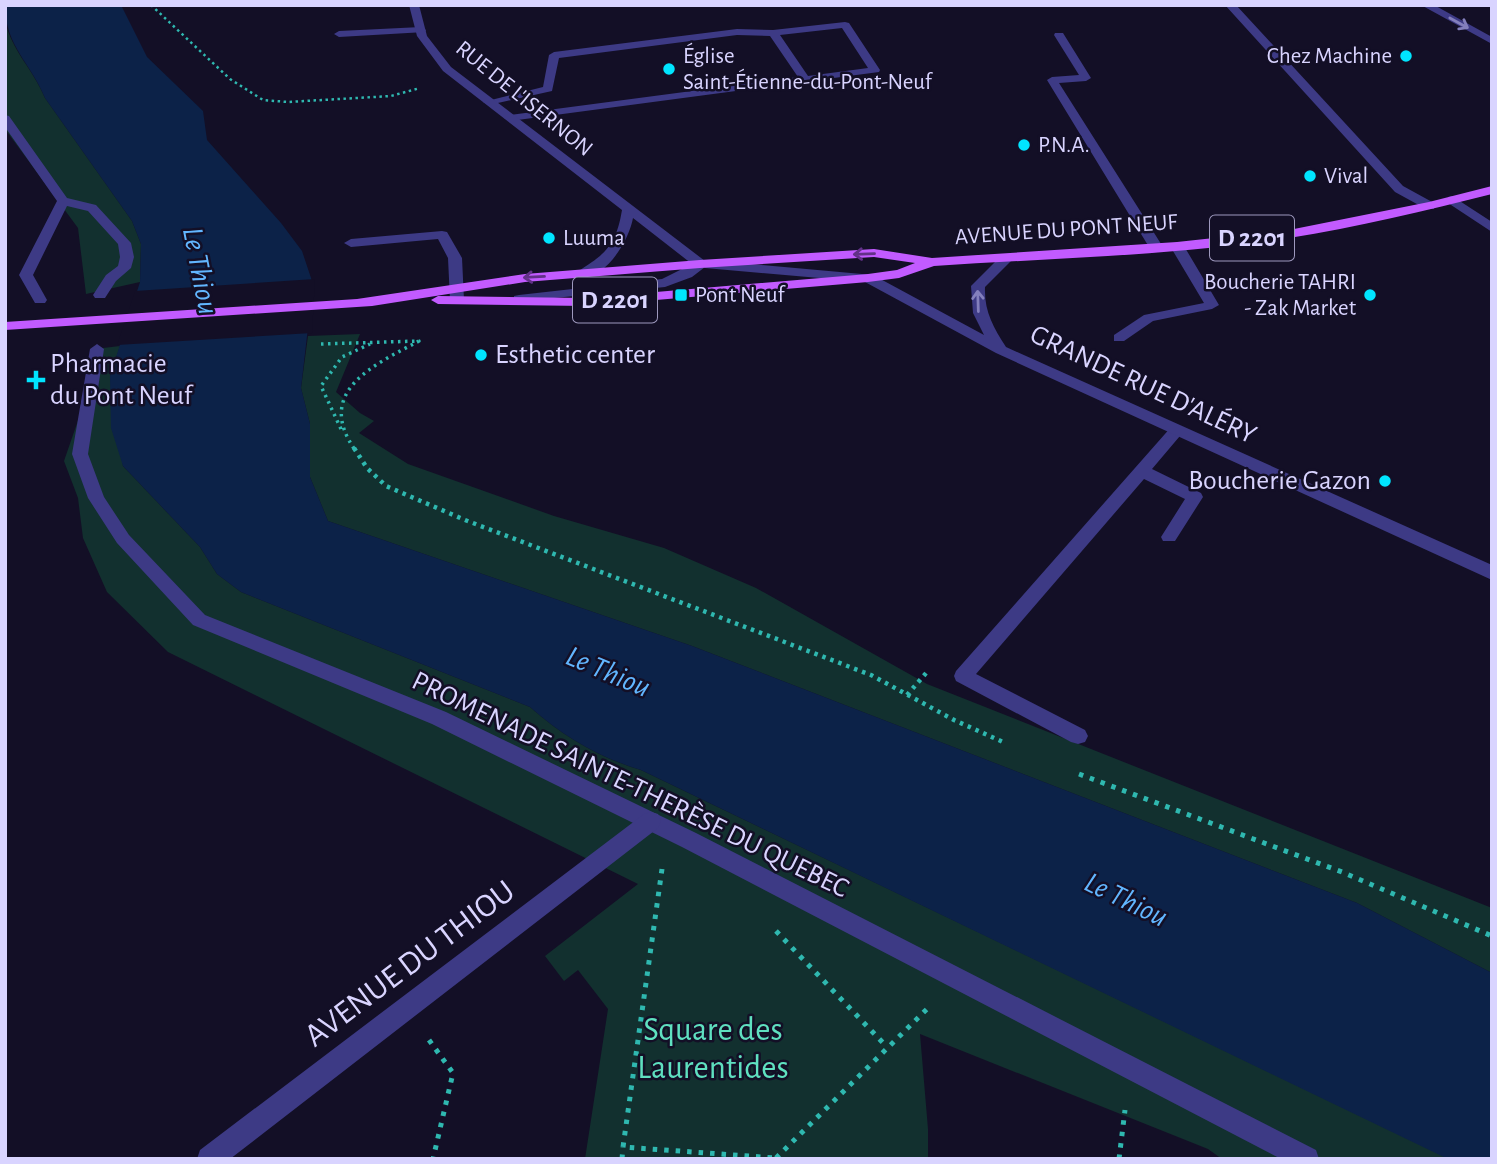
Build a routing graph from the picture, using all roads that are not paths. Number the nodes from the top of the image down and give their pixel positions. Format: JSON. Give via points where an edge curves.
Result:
{"nodes":[{"id":1,"x":414,"y":5,"type":"edge"},
{"id":2,"x":1230,"y":5,"type":"edge"},
{"id":3,"x":1426,"y":5,"type":"edge"},
{"id":4,"x":421,"y":30,"type":"junction"},
{"id":5,"x":773,"y":33,"type":"junction"},
{"id":6,"x":340,"y":34,"type":"dead end"},
{"id":7,"x":1059,"y":35,"type":"dead end"},
{"id":8,"x":1492,"y":41,"type":"edge"},
{"id":9,"x":805,"y":79,"type":"junction"},
{"id":10,"x":489,"y":102,"type":"junction"},
{"id":11,"x":5,"y":118,"type":"edge"},
{"id":12,"x":510,"y":118,"type":"junction"},
{"id":13,"x":1492,"y":190,"type":"edge"},
{"id":14,"x":1452,"y":200,"type":"junction"},
{"id":15,"x":63,"y":201,"type":"junction"},
{"id":16,"x":1430,"y":206,"type":"junction"},
{"id":17,"x":628,"y":209,"type":"junction"},
{"id":18,"x":1492,"y":228,"type":"edge"},
{"id":19,"x":351,"y":243,"type":"dead end"},
{"id":20,"x":1177,"y":246,"type":"junction"},
{"id":21,"x":1156,"y":247,"type":"junction"},
{"id":22,"x":1007,"y":258,"type":"junction"},
{"id":23,"x":932,"y":262,"type":"junction"},
{"id":24,"x":700,"y":264,"type":"junction"},
{"id":25,"x":582,"y":275,"type":"junction"},
{"id":26,"x":868,"y":278,"type":"junction"},
{"id":27,"x":458,"y":293,"type":"junction"},
{"id":28,"x":100,"y":295,"type":"dead end"},
{"id":29,"x":519,"y":299,"type":"junction"},
{"id":30,"x":40,"y":300,"type":"dead end"},
{"id":31,"x":5,"y":326,"type":"edge"},
{"id":32,"x":1119,"y":338,"type":"dead end"},
{"id":33,"x":97,"y":349,"type":"dead end"},
{"id":34,"x":1001,"y":350,"type":"junction"},
{"id":35,"x":1177,"y":430,"type":"junction"},
{"id":36,"x":1141,"y":471,"type":"junction"},
{"id":37,"x":1169,"y":537,"type":"dead end"},
{"id":38,"x":1492,"y":573,"type":"edge"},
{"id":39,"x":1078,"y":736,"type":"dead end"},
{"id":40,"x":651,"y":821,"type":"junction"},
{"id":41,"x":209,"y":1159,"type":"edge"},
{"id":42,"x":1307,"y":1159,"type":"edge"}],
"edges":[{"from":1,"to":4,"type":"street","name":"RUE DE L'ISERNON"},
{"from":2,"to":16,"type":"street","via":[[1399,189]]},
{"from":3,"to":8,"type":"street","one_way":true},
{"from":4,"to":6,"type":"street"},
{"from":4,"to":10,"type":"street","name":"RUE DE L'ISERNON","via":[[439,58]]},
{"from":5,"to":9,"type":"street"},
{"from":5,"to":9,"type":"street","via":[[845,25],[875,70]]},
{"from":5,"to":10,"type":"street","via":[[737,32],[554,55],[548,89]]},
{"from":7,"to":21,"type":"street","via":[[1086,78],[1052,80]]},
{"from":9,"to":12,"type":"street"},
{"from":10,"to":12,"type":"street","name":"RUE DE L'ISERNON"},
{"from":11,"to":15,"type":"street"},
{"from":12,"to":17,"type":"street","name":"RUE DE L'ISERNON"},
{"from":13,"to":14,"type":"main road","name":"AVENUE DU PONT NEUF","number":"D 2201"},
{"from":14,"to":16,"type":"main road","name":"AVENUE DU PONT NEUF","number":"D 2201"},
{"from":14,"to":18,"type":"street"},
{"from":15,"to":28,"type":"street","via":[[92,208],[124,243],[124,268]]},
{"from":15,"to":30,"type":"street","via":[[26,275]]},
{"from":16,"to":20,"type":"main road","name":"AVENUE DU PONT NEUF","number":"D 2201","via":[[1289,234]]},
{"from":17,"to":24,"type":"street","name":"RUE DE L'ISERNON"},
{"from":17,"to":25,"type":"street","via":[[618,250]]},
{"from":19,"to":27,"type":"street","via":[[442,235],[456,258]]},
{"from":20,"to":21,"type":"main road","name":"AVENUE DU PONT NEUF","number":"D 2201"},
{"from":20,"to":32,"type":"street","via":[[1212,304],[1149,318]]},
{"from":21,"to":22,"type":"main road","name":"AVENUE DU PONT NEUF","number":"D 2201"},
{"from":22,"to":23,"type":"main road","name":"AVENUE DU PONT NEUF","number":"D 2201"},
{"from":34,"to":22,"type":"street","name":"GRANDE RUE D'ALÉRY","one_way":true,"via":[[976,302],[978,286]]},
{"from":23,"to":24,"type":"main road","name":"AVENUE DU PONT NEUF","number":"D 2201","one_way":true,"via":[[874,253]]},
{"from":23,"to":26,"type":"main road","name":"AVENUE DU PONT NEUF","number":"D 2201","via":[[900,274]]},
{"from":24,"to":25,"type":"main road","name":"AVENUE DU PONT NEUF","number":"D 2201"},
{"from":24,"to":26,"type":"street","name":"AVENUE DU PONT NEUF"},
{"from":24,"to":29,"type":"street","via":[[665,283]]},
{"from":25,"to":27,"type":"main road","name":"AVENUE DU PONT NEUF","number":"D 2201","one_way":true,"via":[[525,278]]},
{"from":26,"to":29,"type":"main road","name":"AVENUE DU PONT NEUF","number":"D 2201","via":[[586,302]]},
{"from":26,"to":34,"type":"street","name":"GRANDE RUE D'ALÉRY"},
{"from":27,"to":29,"type":"main road","name":"AVENUE DU PONT NEUF","number":"D 2201"},
{"from":27,"to":31,"type":"main road","name":"AVENUE DU PONT NEUF","number":"D 2201"},
{"from":33,"to":40,"type":"street","name":"PROMENADE SAINTE-THERÈSE DU QUEBEC","via":[[80,454],[96,498],[123,539],[199,620],[439,718]]},
{"from":34,"to":35,"type":"street","name":"GRANDE RUE D'ALÉRY"},
{"from":35,"to":36,"type":"street"},
{"from":35,"to":38,"type":"street","name":"GRANDE RUE D'ALÉRY"},
{"from":36,"to":37,"type":"street","via":[[1195,497]]},
{"from":36,"to":39,"type":"street","via":[[963,676]]},
{"from":40,"to":41,"type":"street","name":"AVENUE DU THIOU"},
{"from":40,"to":42,"type":"street","name":"PROMENADE SAINTE-THERÈSE DU QUEBEC"}]}
